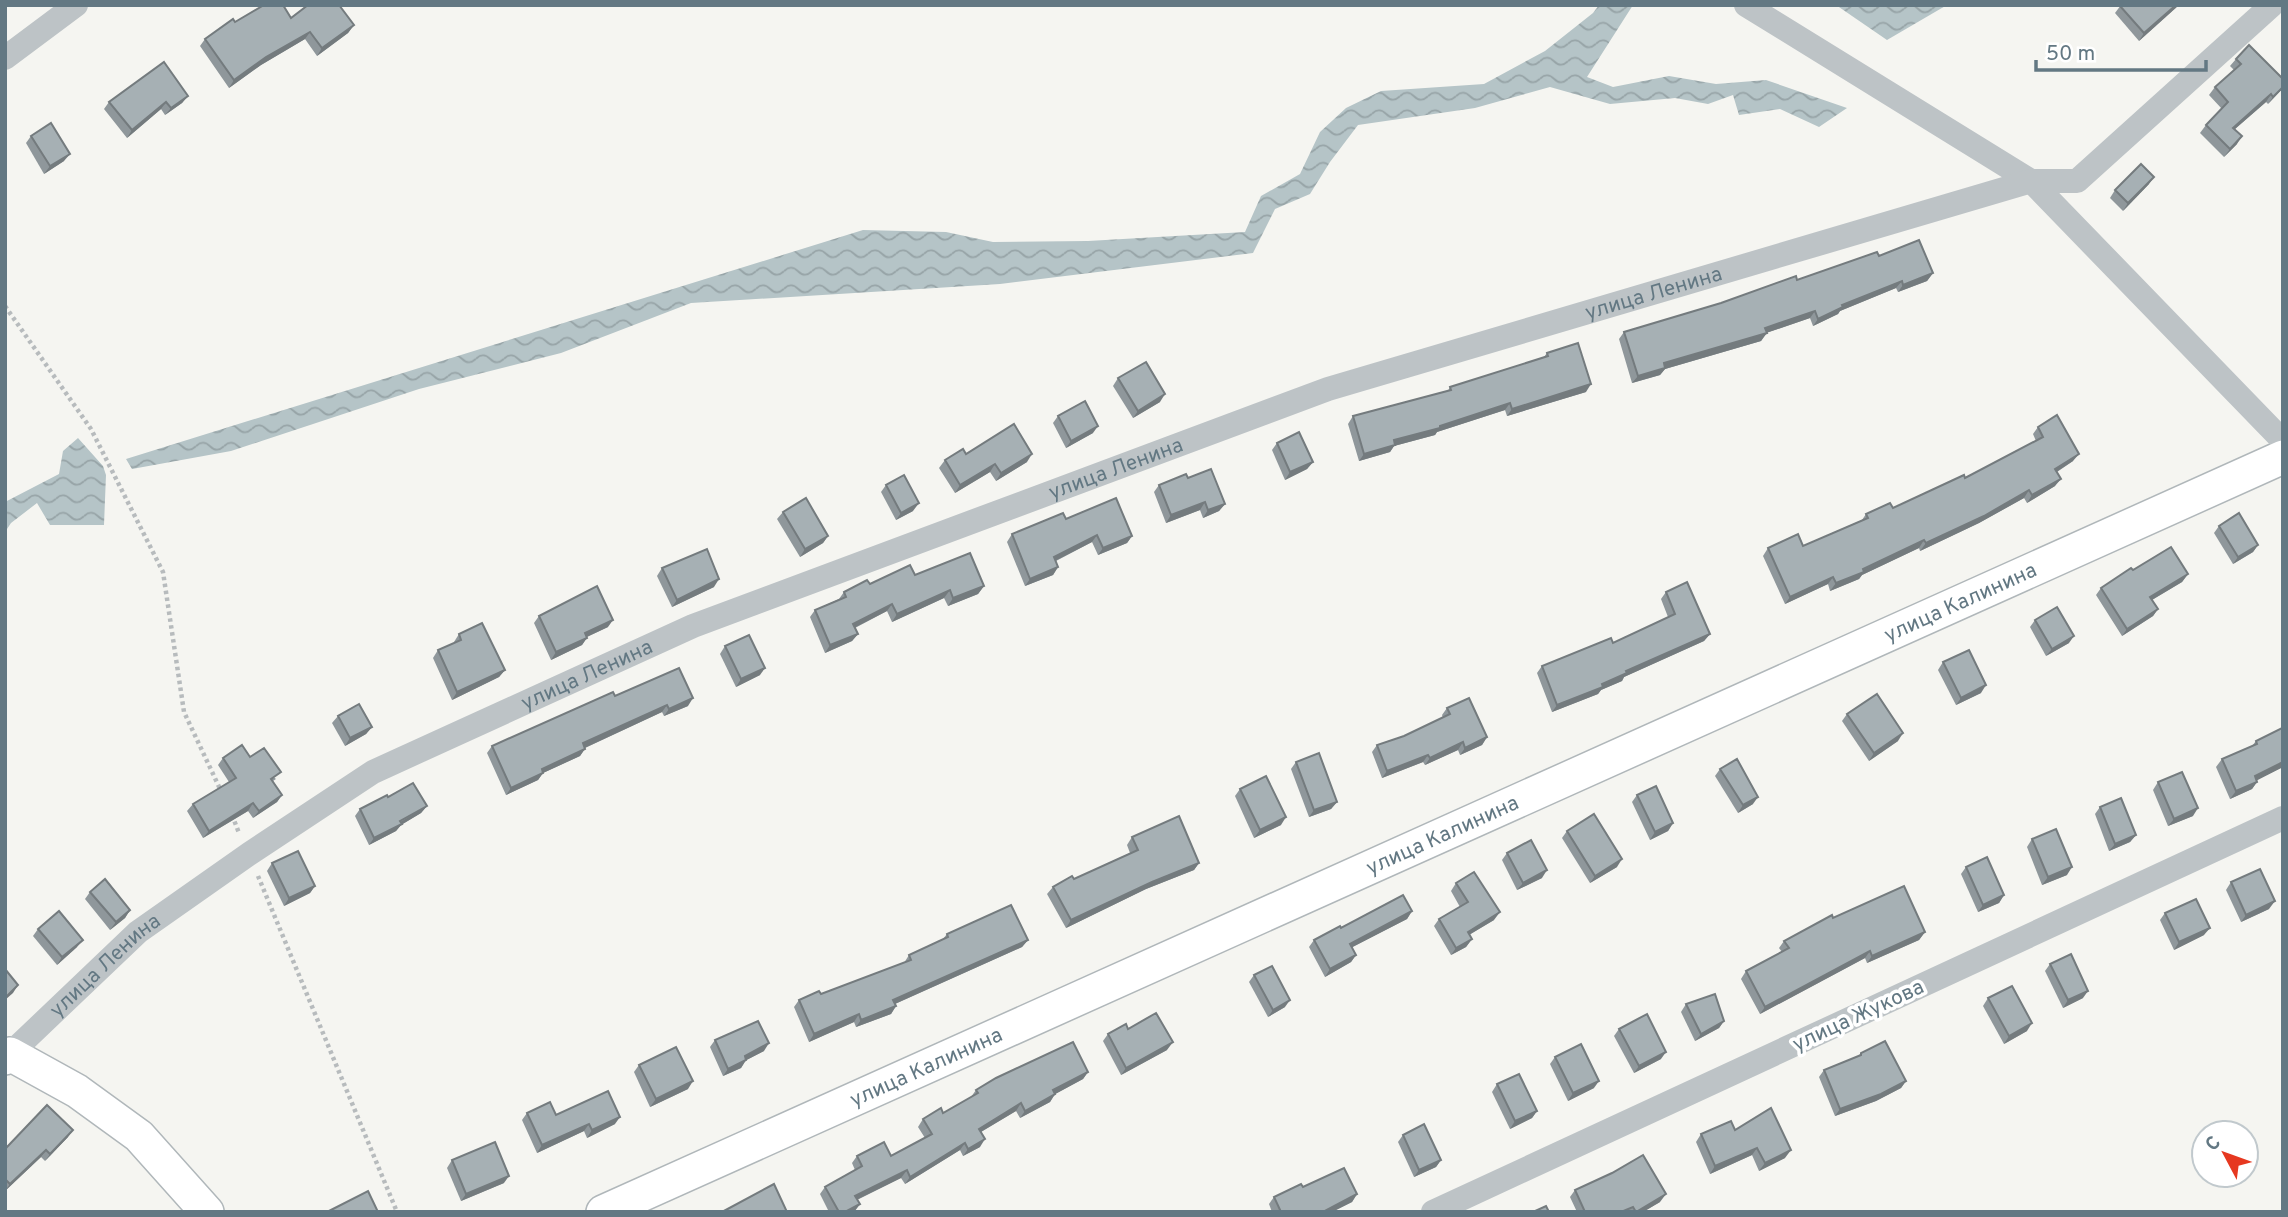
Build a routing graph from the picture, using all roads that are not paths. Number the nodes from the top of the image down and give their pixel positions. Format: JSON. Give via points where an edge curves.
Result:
{"nodes":[{"id":1,"x":76,"y":5,"type":"edge"},
{"id":2,"x":1746,"y":5,"type":"edge"},
{"id":3,"x":2272,"y":5,"type":"edge"},
{"id":4,"x":5,"y":58,"type":"edge"},
{"id":5,"x":2031,"y":181,"type":"junction"},
{"id":6,"x":2283,"y":441,"type":"edge"},
{"id":7,"x":2283,"y":457,"type":"edge"},
{"id":8,"x":2283,"y":818,"type":"edge"},
{"id":9,"x":8,"y":1056,"type":"edge"},
{"id":10,"x":208,"y":1212,"type":"edge"},
{"id":11,"x":603,"y":1212,"type":"edge"},
{"id":12,"x":1433,"y":1212,"type":"edge"}],
"edges":[{"from":1,"to":4,"type":"street"},
{"from":2,"to":5,"type":"street"},
{"from":3,"to":5,"type":"street","name":"улица Ленина","via":[[2077,181]]},
{"from":5,"to":6,"type":"street"},
{"from":5,"to":9,"type":"street","name":"улица Ленина","via":[[1328,389],[706,621],[373,772],[138,932]]},
{"from":7,"to":11,"type":"street","name":"улица Калинина"},
{"from":8,"to":12,"type":"street","name":"улица Жукова"},
{"from":9,"to":10,"type":"street","via":[[77,1091],[139,1136]]}]}
